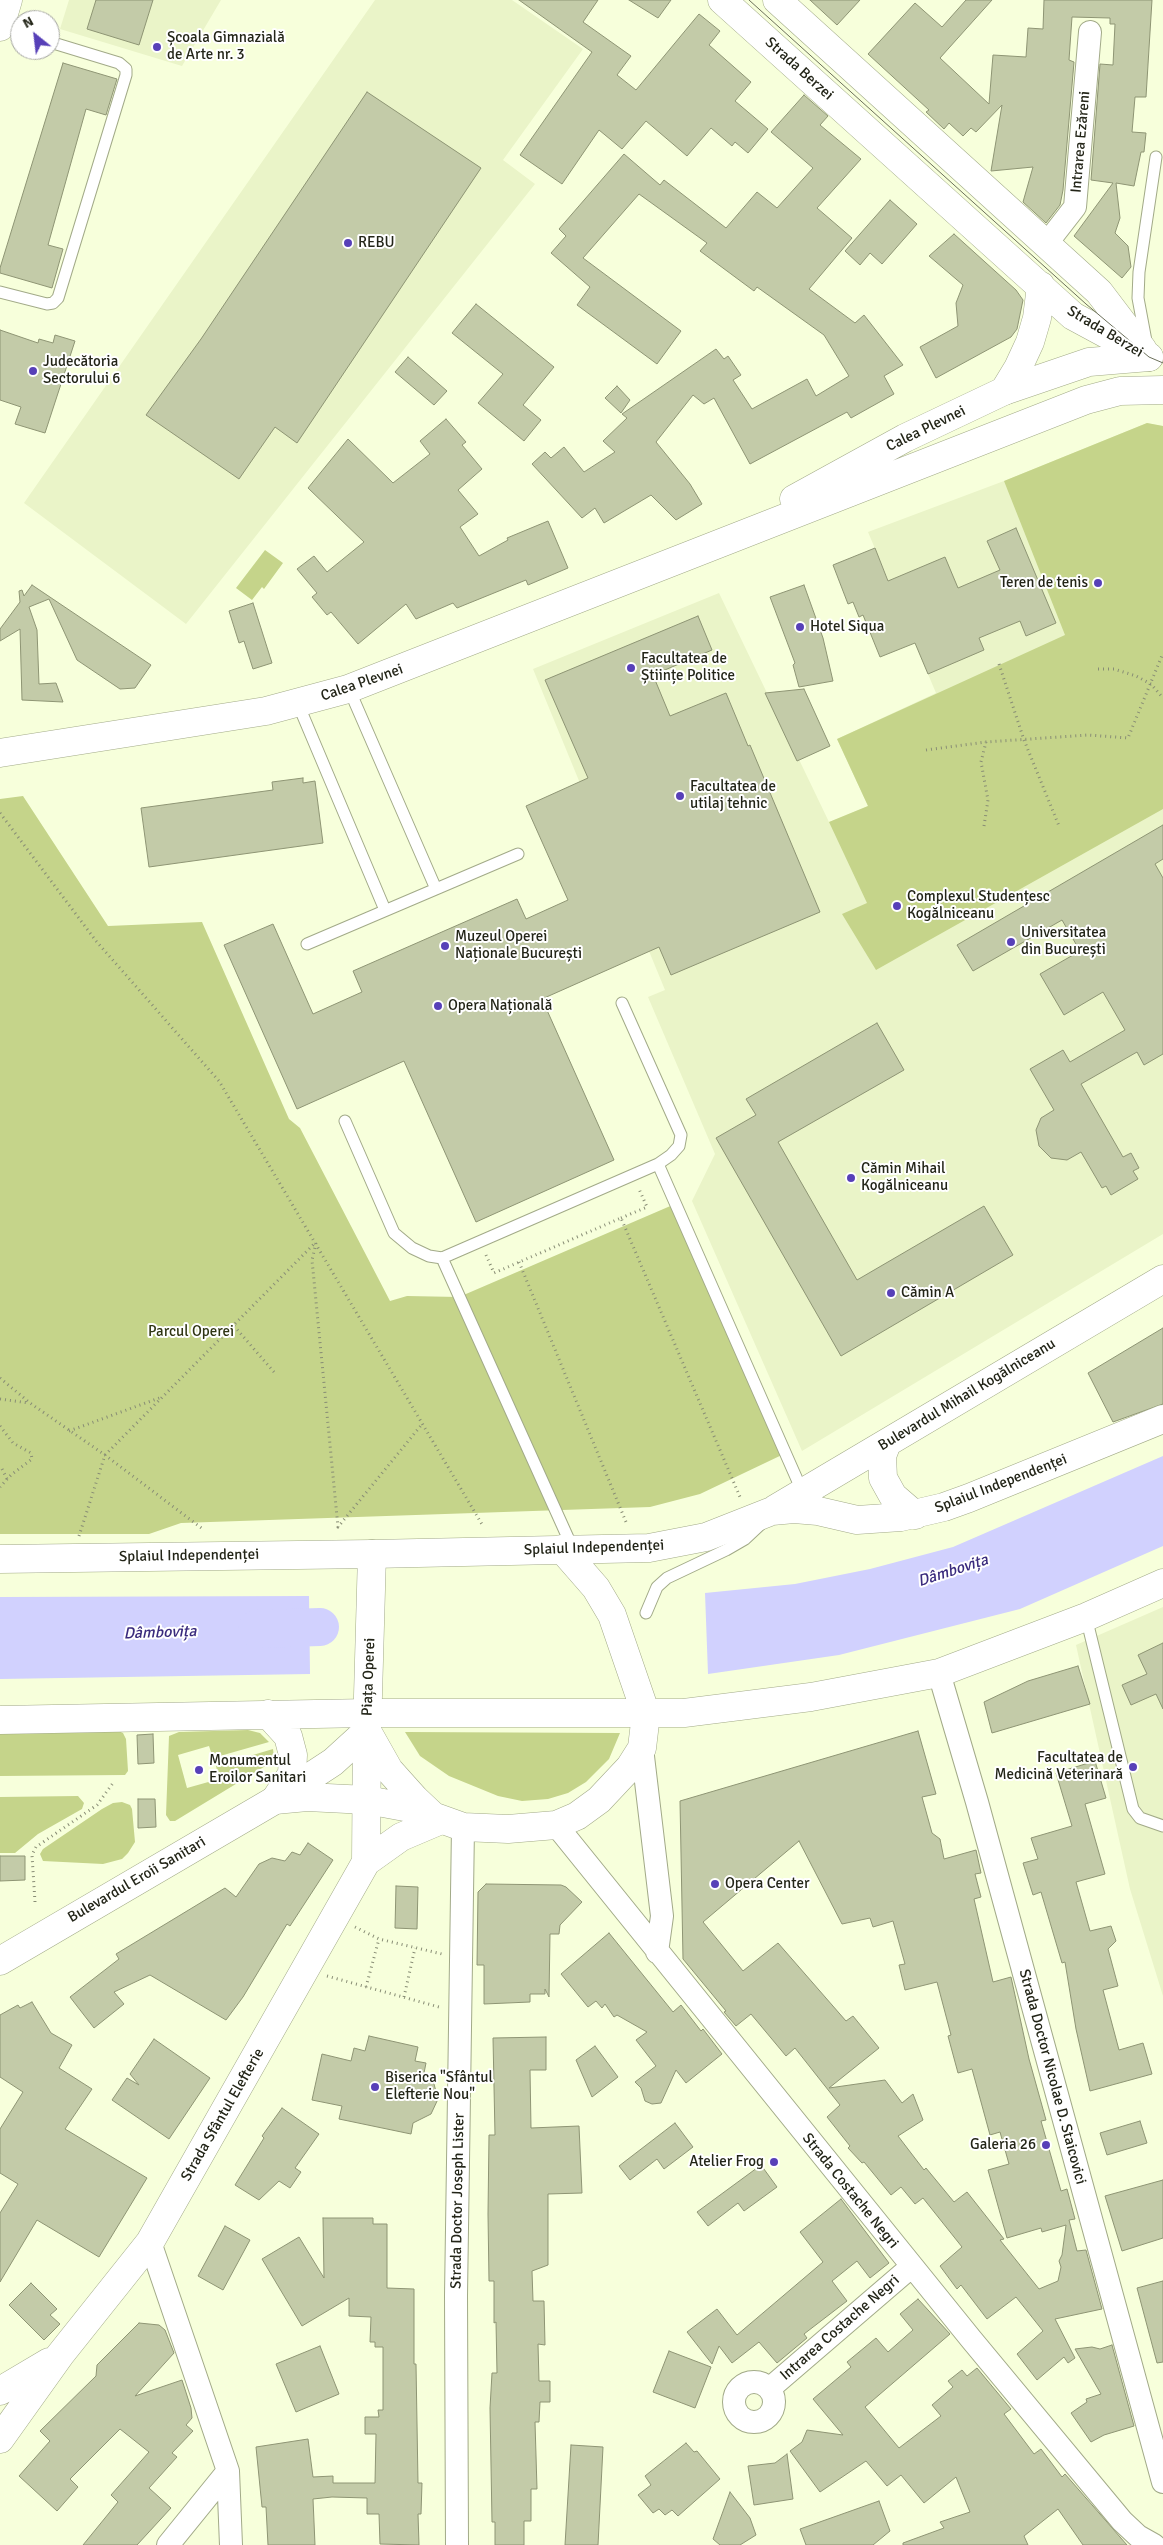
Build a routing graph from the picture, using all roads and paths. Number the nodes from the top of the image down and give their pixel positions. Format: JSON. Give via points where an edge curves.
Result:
{"nodes":[{"id":1,"x":8,"y":0,"type":"edge"},
{"id":2,"x":722,"y":0,"type":"edge"},
{"id":3,"x":777,"y":0,"type":"edge"},
{"id":4,"x":0,"y":27,"type":"edge"},
{"id":5,"x":1090,"y":32,"type":"dead end"},
{"id":6,"x":60,"y":45,"type":"edge"},
{"id":7,"x":1156,"y":158,"type":"dead end"},
{"id":8,"x":1047,"y":243,"type":"junction"},
{"id":9,"x":1041,"y":286,"type":"junction"},
{"id":10,"x":0,"y":292,"type":"edge"},
{"id":11,"x":1158,"y":362,"type":"edge"},
{"id":12,"x":1163,"y":390,"type":"edge"},
{"id":13,"x":1004,"y":391,"type":"junction"},
{"id":14,"x":706,"y":547,"type":"junction"},
{"id":15,"x":1163,"y":653,"type":"edge"},
{"id":16,"x":999,"y":664,"type":"dead end"},
{"id":17,"x":1098,"y":669,"type":"dead end"},
{"id":18,"x":1151,"y":684,"type":"junction"},
{"id":19,"x":348,"y":689,"type":"junction"},
{"id":20,"x":1163,"y":698,"type":"edge"},
{"id":21,"x":298,"y":704,"type":"junction"},
{"id":22,"x":1024,"y":740,"type":"junction"},
{"id":23,"x":986,"y":742,"type":"junction"},
{"id":24,"x":926,"y":750,"type":"dead end"},
{"id":25,"x":0,"y":753,"type":"edge"},
{"id":26,"x":0,"y":813,"type":"edge"},
{"id":27,"x":984,"y":826,"type":"dead end"},
{"id":28,"x":1059,"y":826,"type":"dead end"},
{"id":29,"x":518,"y":854,"type":"dead end"},
{"id":30,"x":436,"y":889,"type":"junction"},
{"id":31,"x":385,"y":910,"type":"junction"},
{"id":32,"x":307,"y":944,"type":"dead end"},
{"id":33,"x":622,"y":1003,"type":"dead end"},
{"id":34,"x":345,"y":1120,"type":"dead end"},
{"id":35,"x":658,"y":1164,"type":"junction"},
{"id":36,"x":647,"y":1207,"type":"dead end"},
{"id":37,"x":620,"y":1218,"type":"junction"},
{"id":38,"x":316,"y":1243,"type":"junction"},
{"id":39,"x":442,"y":1258,"type":"junction"},
{"id":40,"x":519,"y":1262,"type":"junction"},
{"id":41,"x":494,"y":1273,"type":"dead end"},
{"id":42,"x":1163,"y":1279,"type":"edge"},
{"id":43,"x":234,"y":1326,"type":"junction"},
{"id":44,"x":274,"y":1372,"type":"dead end"},
{"id":45,"x":0,"y":1378,"type":"edge"},
{"id":46,"x":163,"y":1396,"type":"junction"},
{"id":47,"x":0,"y":1399,"type":"edge"},
{"id":48,"x":30,"y":1403,"type":"junction"},
{"id":49,"x":1163,"y":1419,"type":"edge"},
{"id":50,"x":423,"y":1423,"type":"junction"},
{"id":51,"x":0,"y":1426,"type":"edge"},
{"id":52,"x":69,"y":1431,"type":"junction"},
{"id":53,"x":887,"y":1443,"type":"junction"},
{"id":54,"x":105,"y":1455,"type":"junction"},
{"id":55,"x":2,"y":1469,"type":"dead end"},
{"id":56,"x":7,"y":1479,"type":"junction"},
{"id":57,"x":0,"y":1487,"type":"edge"},
{"id":58,"x":803,"y":1493,"type":"junction"},
{"id":59,"x":740,"y":1498,"type":"dead end"},
{"id":60,"x":772,"y":1511,"type":"junction"},
{"id":61,"x":915,"y":1514,"type":"junction"},
{"id":62,"x":626,"y":1522,"type":"dead end"},
{"id":63,"x":483,"y":1526,"type":"dead end"},
{"id":64,"x":204,"y":1530,"type":"dead end"},
{"id":65,"x":78,"y":1537,"type":"dead end"},
{"id":66,"x":568,"y":1549,"type":"junction"},
{"id":67,"x":372,"y":1554,"type":"junction"},
{"id":68,"x":0,"y":1559,"type":"edge"},
{"id":69,"x":1163,"y":1583,"type":"edge"},
{"id":70,"x":646,"y":1613,"type":"dead end"},
{"id":71,"x":1086,"y":1617,"type":"junction"},
{"id":72,"x":939,"y":1673,"type":"junction"},
{"id":73,"x":698,"y":1712,"type":"junction"},
{"id":74,"x":268,"y":1714,"type":"junction"},
{"id":75,"x":646,"y":1714,"type":"junction"},
{"id":76,"x":0,"y":1720,"type":"edge"},
{"id":77,"x":367,"y":1722,"type":"junction"},
{"id":78,"x":642,"y":1748,"type":"junction"},
{"id":79,"x":113,"y":1783,"type":"dead end"},
{"id":80,"x":275,"y":1800,"type":"junction"},
{"id":81,"x":367,"y":1800,"type":"junction"},
{"id":82,"x":446,"y":1821,"type":"junction"},
{"id":83,"x":556,"y":1825,"type":"junction"},
{"id":84,"x":1163,"y":1826,"type":"edge"},
{"id":85,"x":366,"y":1862,"type":"junction"},
{"id":86,"x":35,"y":1902,"type":"dead end"},
{"id":87,"x":334,"y":1918,"type":"junction"},
{"id":88,"x":379,"y":1939,"type":"junction"},
{"id":89,"x":657,"y":1952,"type":"junction"},
{"id":90,"x":0,"y":1961,"type":"edge"},
{"id":91,"x":305,"y":1970,"type":"junction"},
{"id":92,"x":366,"y":1987,"type":"junction"},
{"id":93,"x":404,"y":1997,"type":"junction"},
{"id":94,"x":461,"y":2013,"type":"junction"},
{"id":95,"x":150,"y":2242,"type":"junction"},
{"id":96,"x":911,"y":2267,"type":"junction"},
{"id":97,"x":60,"y":2354,"type":"junction"},
{"id":98,"x":769,"y":2389,"type":"dead end"},
{"id":99,"x":0,"y":2391,"type":"edge"},
{"id":100,"x":0,"y":2439,"type":"edge"},
{"id":101,"x":228,"y":2472,"type":"junction"},
{"id":102,"x":1163,"y":2482,"type":"edge"},
{"id":103,"x":168,"y":2545,"type":"edge"},
{"id":104,"x":231,"y":2545,"type":"edge"},
{"id":105,"x":457,"y":2545,"type":"edge"},
{"id":106,"x":1154,"y":2545,"type":"edge"}],
"edges":[{"from":1,"to":4,"type":"main road"},
{"from":2,"to":9,"type":"main road","name":"Strada Berzei"},
{"from":3,"to":8,"type":"main road","name":"Strada Berzei"},
{"from":5,"to":8,"type":"street","name":"Intrarea Ezăreni","via":[[1075,208]]},
{"from":6,"to":10,"type":"lane","via":[[119,64],[126,69],[126,75],[58,298],[47,304]]},
{"from":7,"to":11,"type":"lane","via":[[1138,298]]},
{"from":8,"to":11,"type":"main road","name":"Strada Berzei","via":[[1099,292]]},
{"from":9,"to":11,"type":"main road","name":"Strada Berzei","via":[[1073,316]]},
{"from":9,"to":13,"type":"main road","via":[[1030,342]]},
{"from":11,"to":13,"type":"main road","name":"Calea Plevnei","via":[[1089,362]]},
{"from":12,"to":14,"type":"main road","name":"Calea Plevnei","via":[[1120,390],[1103,394]]},
{"from":13,"to":14,"type":"main road","name":"Calea Plevnei","via":[[905,438]]},
{"from":14,"to":19,"type":"main road","name":"Calea Plevnei"},
{"from":15,"to":18,"type":"path"},
{"from":16,"to":22,"type":"path"},
{"from":17,"to":18,"type":"path","via":[[1114,669]]},
{"from":18,"to":20,"type":"path"},
{"from":18,"to":22,"type":"path","via":[[1128,738],[1088,735]]},
{"from":19,"to":21,"type":"main road","name":"Calea Plevnei"},
{"from":19,"to":30,"type":"lane"},
{"from":21,"to":25,"type":"main road","name":"Calea Plevnei"},
{"from":21,"to":31,"type":"lane"},
{"from":22,"to":23,"type":"path"},
{"from":22,"to":28,"type":"path"},
{"from":23,"to":24,"type":"path"},
{"from":23,"to":27,"type":"path","via":[[982,762],[988,800]]},
{"from":26,"to":38,"type":"path","via":[[96,941],[219,1081]]},
{"from":29,"to":30,"type":"lane"},
{"from":30,"to":31,"type":"lane"},
{"from":31,"to":32,"type":"lane"},
{"from":33,"to":35,"type":"lane","via":[[681,1135],[679,1146]]},
{"from":34,"to":39,"type":"lane","via":[[394,1233],[412,1248]]},
{"from":35,"to":39,"type":"lane"},
{"from":35,"to":58,"type":"lane"},
{"from":36,"to":37,"type":"path"},
{"from":37,"to":40,"type":"path"},
{"from":37,"to":59,"type":"path"},
{"from":38,"to":43,"type":"path"},
{"from":38,"to":50,"type":"path"},
{"from":38,"to":50,"type":"path","via":[[312,1260],[338,1527]]},
{"from":39,"to":66,"type":"lane"},
{"from":40,"to":41,"type":"path"},
{"from":40,"to":62,"type":"path"},
{"from":42,"to":53,"type":"main road","name":"Bulevardul Mihail Kogălniceanu"},
{"from":43,"to":44,"type":"path"},
{"from":43,"to":46,"type":"path"},
{"from":45,"to":48,"type":"path"},
{"from":46,"to":52,"type":"path"},
{"from":46,"to":54,"type":"path"},
{"from":47,"to":48,"type":"path"},
{"from":48,"to":52,"type":"path"},
{"from":49,"to":61,"type":"main road","name":"Splaiul Independenței","via":[[969,1498]]},
{"from":50,"to":63,"type":"path"},
{"from":51,"to":56,"type":"path","via":[[13,1443],[31,1453],[32,1459]]},
{"from":52,"to":54,"type":"path"},
{"from":53,"to":58,"type":"main road","name":"Bulevardul Mihail Kogălniceanu"},
{"from":53,"to":61,"type":"main road","via":[[882,1456],[883,1478],[893,1496]]},
{"from":54,"to":64,"type":"path"},
{"from":54,"to":65,"type":"path"},
{"from":55,"to":56,"type":"path"},
{"from":56,"to":57,"type":"path"},
{"from":58,"to":60,"type":"main road","name":"Bulevardul Mihail Kogălniceanu"},
{"from":60,"to":61,"type":"main road","name":"Splaiul Independenței","via":[[806,1510],[871,1520]]},
{"from":60,"to":66,"type":"main road","name":"Splaiul Independenței","via":[[727,1530],[680,1543],[649,1548]]},
{"from":60,"to":70,"type":"lane","via":[[746,1538],[667,1578],[658,1587]]},
{"from":66,"to":67,"type":"main road","name":"Splaiul Independenței"},
{"from":66,"to":75,"type":"main road","via":[[612,1615]]},
{"from":67,"to":68,"type":"main road","name":"Splaiul Independenței"},
{"from":67,"to":77,"type":"main road","name":"Piața Operei"},
{"from":69,"to":71,"type":"main road"},
{"from":71,"to":72,"type":"main road"},
{"from":71,"to":84,"type":"lane","via":[[1133,1809],[1140,1818]]},
{"from":72,"to":73,"type":"main road"},
{"from":72,"to":102,"type":"street","name":"Strada Doctor Nicolae D. Staicovici"},
{"from":73,"to":75,"type":"main road"},
{"from":73,"to":78,"type":"main road","via":[[662,1730]]},
{"from":74,"to":76,"type":"main road"},
{"from":74,"to":77,"type":"main road"},
{"from":74,"to":80,"type":"main road","via":[[288,1736],[293,1755],[292,1774]]},
{"from":75,"to":77,"type":"main road"},
{"from":75,"to":78,"type":"main road"},
{"from":77,"to":80,"type":"main road","name":"Bulevardul Eroii Sanitari","via":[[333,1762]]},
{"from":77,"to":81,"type":"main road","name":"Piața Operei"},
{"from":77,"to":82,"type":"main road","via":[[378,1752],[402,1786]]},
{"from":78,"to":83,"type":"main road","name":"Bulevardul Eroii Sanitari","via":[[630,1767],[599,1800],[577,1816]]},
{"from":78,"to":89,"type":"street","via":[[662,1916]]},
{"from":79,"to":86,"type":"path","via":[[96,1805],[36,1847],[32,1855]]},
{"from":80,"to":81,"type":"main road","name":"Bulevardul Eroii Sanitari","via":[[307,1797]]},
{"from":80,"to":90,"type":"main road","name":"Bulevardul Eroii Sanitari"},
{"from":81,"to":82,"type":"main road","name":"Bulevardul Eroii Sanitari"},
{"from":81,"to":85,"type":"main road","name":"Strada Sfântul Elefterie"},
{"from":82,"to":83,"type":"main road","name":"Bulevardul Eroii Sanitari","via":[[508,1829]]},
{"from":82,"to":85,"type":"main road","name":"Strada Sfântul Elefterie","via":[[401,1837]]},
{"from":82,"to":94,"type":"street","name":"Strada Doctor Joseph Lister"},
{"from":83,"to":89,"type":"street","name":"Strada Costache Negri"},
{"from":85,"to":87,"type":"main road","name":"Strada Sfântul Elefterie"},
{"from":87,"to":88,"type":"path"},
{"from":87,"to":91,"type":"main road","name":"Strada Sfântul Elefterie"},
{"from":88,"to":92,"type":"path"},
{"from":88,"to":93,"type":"path","via":[[415,1948]]},
{"from":89,"to":96,"type":"street","name":"Strada Costache Negri"},
{"from":91,"to":92,"type":"path"},
{"from":91,"to":95,"type":"main road","name":"Strada Sfântul Elefterie"},
{"from":92,"to":93,"type":"path"},
{"from":93,"to":94,"type":"path"},
{"from":94,"to":105,"type":"street","name":"Strada Doctor Joseph Lister","via":[[456,2295]]},
{"from":95,"to":97,"type":"main road","name":"Strada Sfântul Elefterie"},
{"from":95,"to":101,"type":"street"},
{"from":96,"to":98,"type":"street","name":"Intrarea Costache Negri"},
{"from":96,"to":106,"type":"street","name":"Strada Costache Negri","via":[[1118,2517],[1138,2536]]},
{"from":97,"to":99,"type":"main road","name":"Strada Sfântul Elefterie"},
{"from":97,"to":100,"type":"main road","name":"Strada Sfântul Elefterie"},
{"from":101,"to":103,"type":"street"},
{"from":101,"to":104,"type":"street"}]}
